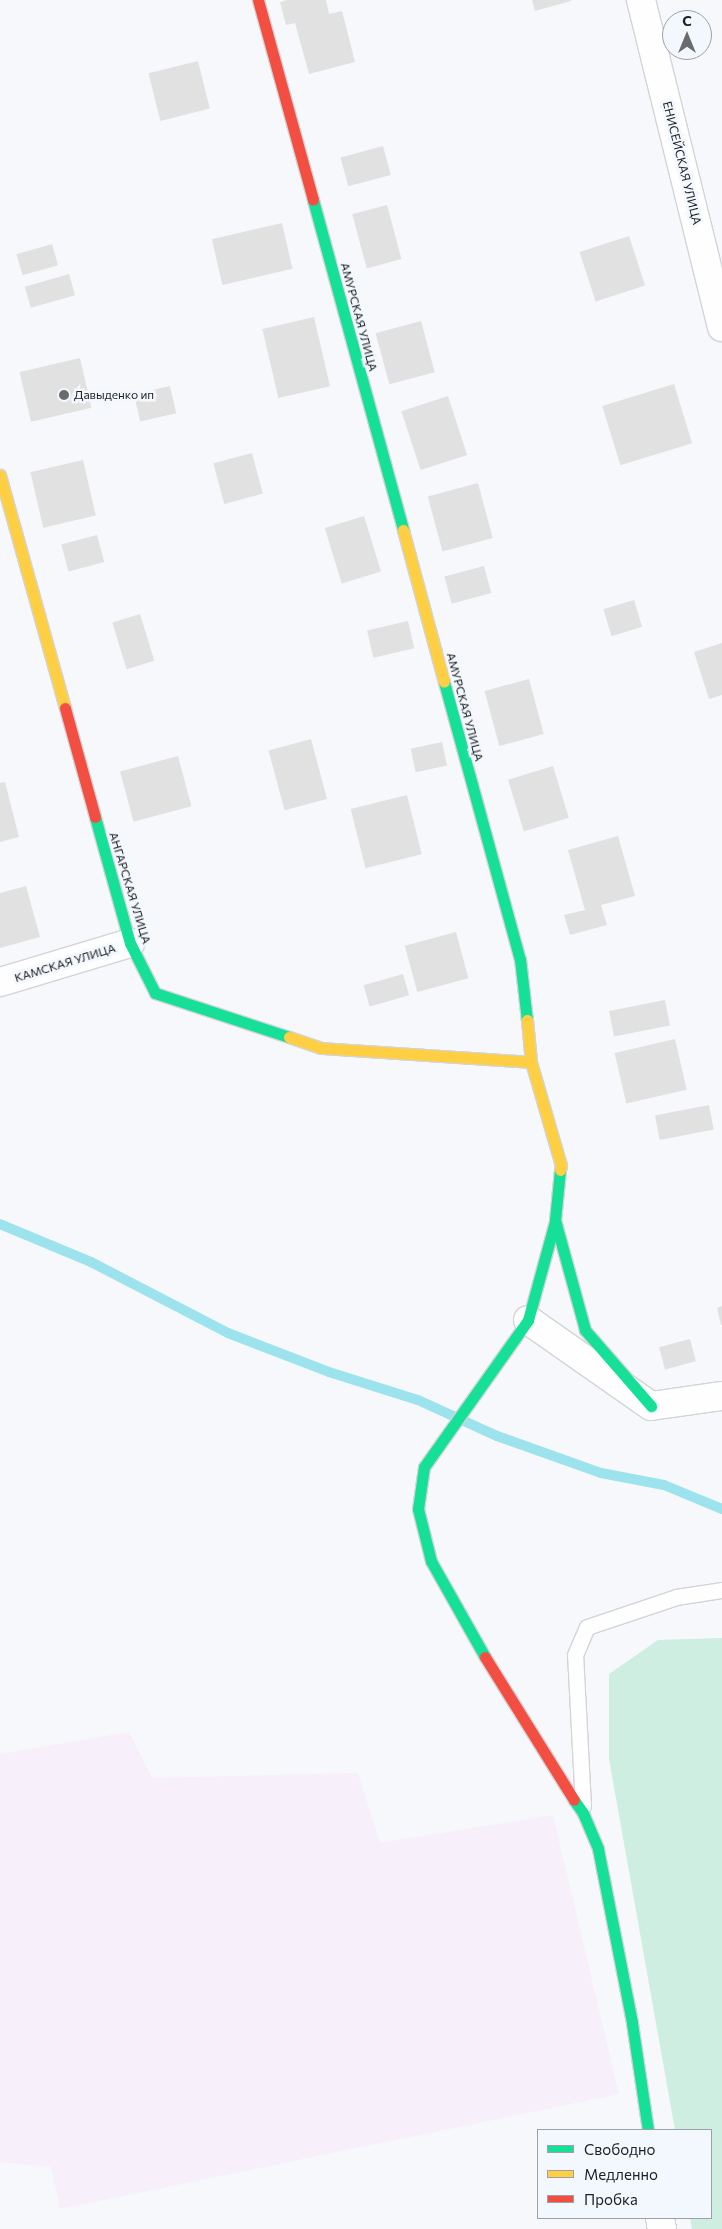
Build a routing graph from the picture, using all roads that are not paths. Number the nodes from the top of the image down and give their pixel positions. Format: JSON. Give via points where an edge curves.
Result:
{"nodes":[{"id":1,"x":258,"y":0,"type":"edge"},
{"id":2,"x":641,"y":0,"type":"edge"},
{"id":3,"x":722,"y":327,"type":"edge"},
{"id":4,"x":0,"y":475,"type":"edge"},
{"id":5,"x":130,"y":943,"type":"junction"},
{"id":6,"x":0,"y":982,"type":"edge"},
{"id":7,"x":530,"y":1062,"type":"junction"},
{"id":8,"x":555,"y":1220,"type":"junction"},
{"id":9,"x":528,"y":1320,"type":"junction"},
{"id":10,"x":722,"y":1396,"type":"edge"},
{"id":11,"x":650,"y":1406,"type":"junction"},
{"id":12,"x":722,"y":1590,"type":"edge"},
{"id":13,"x":583,"y":1813,"type":"junction"},
{"id":14,"x":648,"y":2129,"type":"edge"}],
"edges":[{"from":1,"to":7,"type":"street","name":"АМУРСКАЯ УЛИЦА","via":[[520,959]]},
{"from":2,"to":3,"type":"street","name":"ЕНИСЕЙСКАЯ УЛИЦА"},
{"from":4,"to":5,"type":"street","name":"АНГАРСКАЯ УЛИЦА"},
{"from":5,"to":6,"type":"street","name":"КАМСКАЯ УЛИЦА"},
{"from":5,"to":7,"type":"street","name":"АНГАРСКАЯ УЛИЦА","via":[[155,993],[321,1048]]},
{"from":7,"to":8,"type":"street","name":"АМУРСКАЯ УЛИЦА","via":[[561,1165]]},
{"from":8,"to":9,"type":"street"},
{"from":8,"to":11,"type":"street","name":"АМУРСКАЯ УЛИЦА","via":[[585,1330]]},
{"from":9,"to":11,"type":"street"},
{"from":9,"to":13,"type":"street","via":[[424,1467],[418,1509],[431,1561],[500,1681]]},
{"from":10,"to":11,"type":"street"},
{"from":12,"to":13,"type":"lane","via":[[676,1597],[587,1627],[575,1655]]},
{"from":13,"to":14,"type":"street","via":[[598,1849],[632,2023]]}]}
